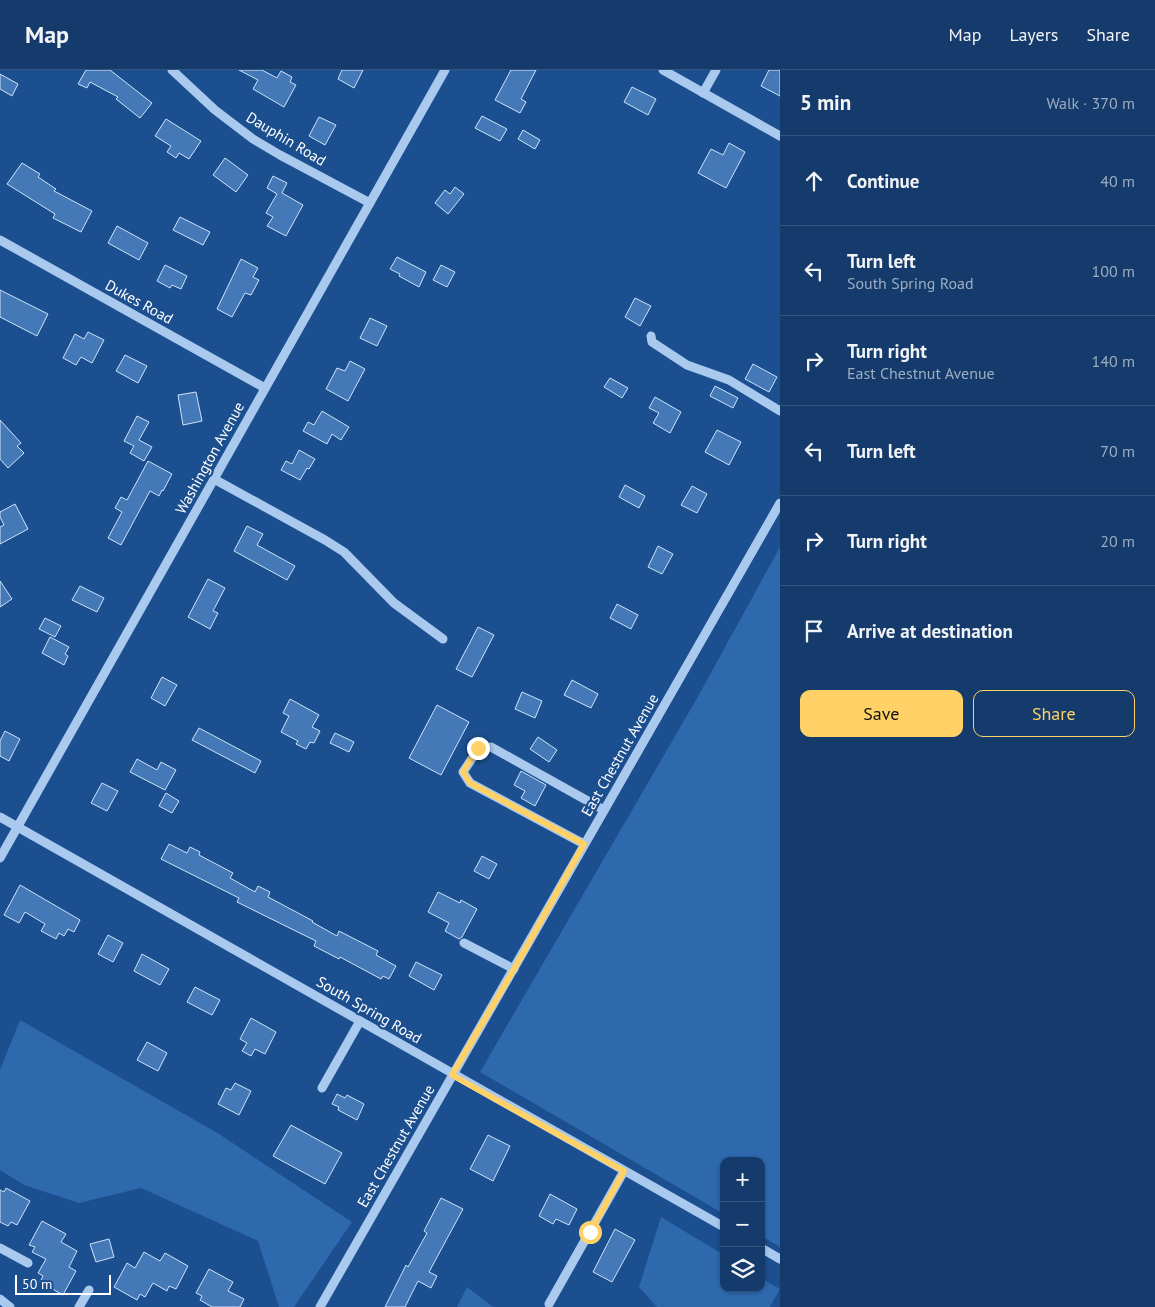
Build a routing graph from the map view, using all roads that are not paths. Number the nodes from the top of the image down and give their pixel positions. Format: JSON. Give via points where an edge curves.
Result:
{"nodes":[{"id":1,"x":172,"y":70,"type":"edge"},
{"id":2,"x":445,"y":70,"type":"edge"},
{"id":3,"x":662,"y":70,"type":"edge"},
{"id":4,"x":716,"y":70,"type":"edge"},
{"id":5,"x":703,"y":93,"type":"junction"},
{"id":6,"x":780,"y":136,"type":"edge"},
{"id":7,"x":370,"y":203,"type":"junction"},
{"id":8,"x":0,"y":240,"type":"edge"},
{"id":9,"x":651,"y":336,"type":"dead end"},
{"id":10,"x":265,"y":388,"type":"junction"},
{"id":11,"x":780,"y":411,"type":"edge"},
{"id":12,"x":214,"y":479,"type":"junction"},
{"id":13,"x":780,"y":503,"type":"edge"},
{"id":14,"x":443,"y":639,"type":"dead end"},
{"id":15,"x":604,"y":810,"type":"junction"},
{"id":16,"x":0,"y":817,"type":"edge"},
{"id":17,"x":18,"y":827,"type":"junction"},
{"id":18,"x":584,"y":844,"type":"junction"},
{"id":19,"x":0,"y":858,"type":"edge"},
{"id":20,"x":464,"y":943,"type":"dead end"},
{"id":21,"x":514,"y":969,"type":"junction"},
{"id":22,"x":360,"y":1021,"type":"junction"},
{"id":23,"x":452,"y":1075,"type":"junction"},
{"id":24,"x":322,"y":1088,"type":"dead end"},
{"id":25,"x":624,"y":1171,"type":"junction"},
{"id":26,"x":720,"y":1225,"type":"edge"},
{"id":27,"x":0,"y":1248,"type":"edge"},
{"id":28,"x":765,"y":1250,"type":"edge"},
{"id":29,"x":780,"y":1259,"type":"edge"},
{"id":30,"x":28,"y":1263,"type":"dead end"},
{"id":31,"x":89,"y":1290,"type":"dead end"},
{"id":32,"x":0,"y":1299,"type":"edge"},
{"id":33,"x":549,"y":1304,"type":"dead end"},
{"id":34,"x":10,"y":1307,"type":"edge"},
{"id":35,"x":79,"y":1307,"type":"edge"},
{"id":36,"x":320,"y":1307,"type":"edge"}],
"edges":[{"from":1,"to":7,"type":"street","name":"Dauphin Road","via":[[215,110],[253,139]]},
{"from":2,"to":7,"type":"street","name":"Washington Avenue"},
{"from":3,"to":5,"type":"street"},
{"from":4,"to":5,"type":"street"},
{"from":5,"to":6,"type":"street"},
{"from":7,"to":10,"type":"street","name":"Washington Avenue"},
{"from":8,"to":10,"type":"street","name":"Dukes Road"},
{"from":9,"to":11,"type":"street","via":[[652,342],[687,365],[729,380]]},
{"from":10,"to":12,"type":"street","name":"Washington Avenue"},
{"from":12,"to":14,"type":"street","via":[[344,552],[394,603]]},
{"from":12,"to":17,"type":"street","name":"Washington Avenue"},
{"from":13,"to":15,"type":"street","name":"East Chestnut Avenue"},
{"from":15,"to":18,"type":"street","name":"East Chestnut Avenue"},
{"from":15,"to":18,"type":"street","via":[[491,747],[478,748],[463,772],[470,783]]},
{"from":16,"to":17,"type":"street","name":"South Spring Road"},
{"from":17,"to":19,"type":"street","name":"Washington Avenue"},
{"from":17,"to":22,"type":"street","name":"South Spring Road"},
{"from":18,"to":21,"type":"street","name":"East Chestnut Avenue"},
{"from":20,"to":21,"type":"street"},
{"from":21,"to":23,"type":"street","name":"East Chestnut Avenue"},
{"from":22,"to":23,"type":"street","name":"South Spring Road"},
{"from":22,"to":24,"type":"street"},
{"from":23,"to":25,"type":"street","name":"South Spring Road"},
{"from":23,"to":36,"type":"street","name":"East Chestnut Avenue"},
{"from":25,"to":26,"type":"street","name":"South Spring Road"},
{"from":25,"to":33,"type":"street"},
{"from":27,"to":30,"type":"street"},
{"from":28,"to":29,"type":"street"},
{"from":31,"to":35,"type":"street"},
{"from":32,"to":34,"type":"street"}]}
